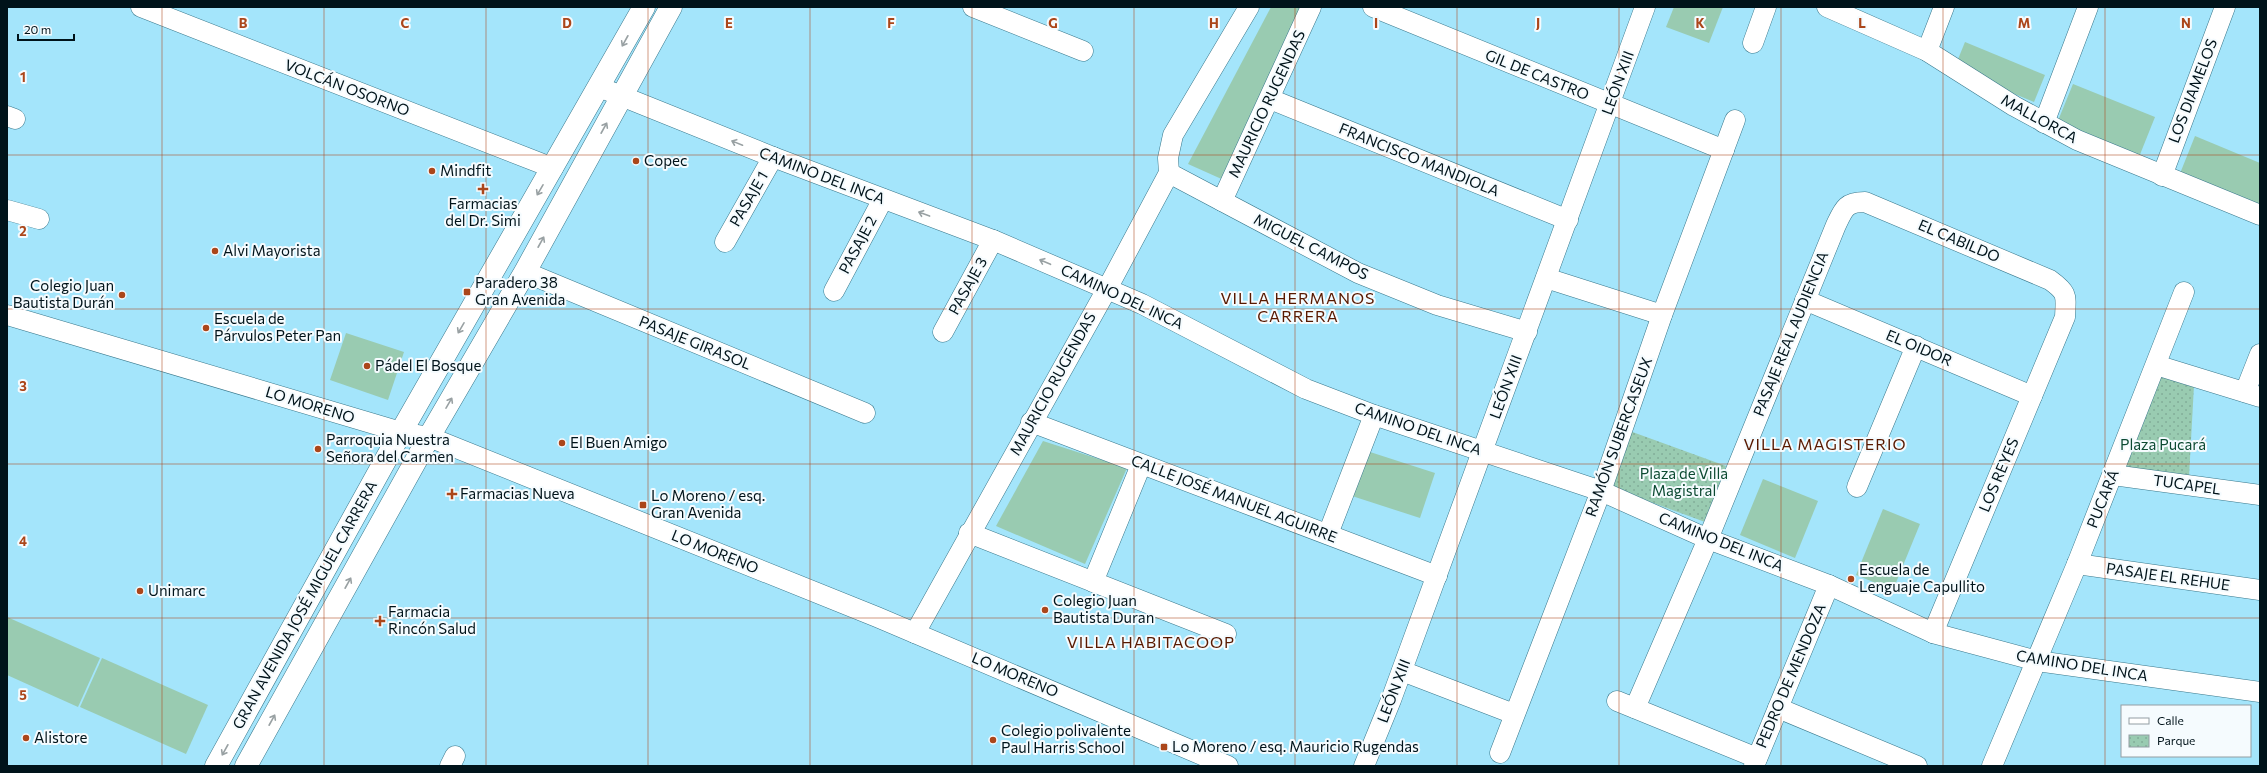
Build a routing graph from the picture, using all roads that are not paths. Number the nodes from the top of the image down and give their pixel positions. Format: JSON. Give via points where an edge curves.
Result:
{"nodes":[{"id":1,"x":141,"y":7,"type":"edge"},
{"id":2,"x":644,"y":7,"type":"edge"},
{"id":3,"x":671,"y":7,"type":"edge"},
{"id":4,"x":973,"y":7,"type":"edge"},
{"id":5,"x":1249,"y":7,"type":"edge"},
{"id":6,"x":1311,"y":7,"type":"edge"},
{"id":7,"x":1373,"y":7,"type":"edge"},
{"id":8,"x":1645,"y":7,"type":"edge"},
{"id":9,"x":1766,"y":7,"type":"edge"},
{"id":10,"x":1827,"y":7,"type":"edge"},
{"id":11,"x":1944,"y":7,"type":"edge"},
{"id":12,"x":2088,"y":7,"type":"edge"},
{"id":13,"x":2225,"y":7,"type":"edge"},
{"id":14,"x":1753,"y":43,"type":"dead end"},
{"id":15,"x":1083,"y":51,"type":"dead end"},
{"id":16,"x":1926,"y":51,"type":"junction"},
{"id":17,"x":599,"y":88,"type":"junction"},
{"id":18,"x":621,"y":96,"type":"junction"},
{"id":19,"x":1270,"y":99,"type":"junction"},
{"id":20,"x":1610,"y":105,"type":"junction"},
{"id":21,"x":1735,"y":120,"type":"dead end"},
{"id":22,"x":2044,"y":123,"type":"junction"},
{"id":23,"x":1724,"y":150,"type":"junction"},
{"id":24,"x":773,"y":157,"type":"junction"},
{"id":25,"x":553,"y":168,"type":"junction"},
{"id":26,"x":1169,"y":173,"type":"junction"},
{"id":27,"x":2162,"y":176,"type":"junction"},
{"id":28,"x":883,"y":199,"type":"junction"},
{"id":29,"x":1222,"y":201,"type":"junction"},
{"id":30,"x":7,"y":210,"type":"edge"},
{"id":31,"x":2260,"y":214,"type":"edge"},
{"id":32,"x":39,"y":218,"type":"dead end"},
{"id":33,"x":1568,"y":220,"type":"junction"},
{"id":34,"x":1836,"y":224,"type":"joint"},
{"id":35,"x":993,"y":240,"type":"junction"},
{"id":36,"x":725,"y":242,"type":"dead end"},
{"id":37,"x":525,"y":272,"type":"junction"},
{"id":38,"x":1546,"y":278,"type":"junction"},
{"id":39,"x":1107,"y":289,"type":"junction"},
{"id":40,"x":834,"y":291,"type":"dead end"},
{"id":41,"x":2184,"y":292,"type":"dead end"},
{"id":42,"x":1805,"y":300,"type":"junction"},
{"id":43,"x":7,"y":315,"type":"edge"},
{"id":44,"x":1662,"y":315,"type":"junction"},
{"id":45,"x":2065,"y":317,"type":"joint"},
{"id":46,"x":943,"y":332,"type":"dead end"},
{"id":47,"x":1527,"y":332,"type":"junction"},
{"id":48,"x":1916,"y":346,"type":"junction"},
{"id":49,"x":2260,"y":354,"type":"edge"},
{"id":50,"x":2156,"y":365,"type":"junction"},
{"id":51,"x":2252,"y":395,"type":"edge"},
{"id":52,"x":2032,"y":396,"type":"junction"},
{"id":53,"x":865,"y":413,"type":"dead end"},
{"id":54,"x":1374,"y":415,"type":"junction"},
{"id":55,"x":1031,"y":422,"type":"junction"},
{"id":56,"x":402,"y":432,"type":"junction"},
{"id":57,"x":429,"y":437,"type":"junction"},
{"id":58,"x":1483,"y":451,"type":"junction"},
{"id":59,"x":1142,"y":464,"type":"junction"},
{"id":60,"x":2113,"y":475,"type":"junction"},
{"id":61,"x":1857,"y":487,"type":"dead end"},
{"id":62,"x":1601,"y":491,"type":"junction"},
{"id":63,"x":2260,"y":495,"type":"edge"},
{"id":64,"x":970,"y":533,"type":"junction"},
{"id":65,"x":1328,"y":534,"type":"junction"},
{"id":66,"x":1708,"y":539,"type":"junction"},
{"id":67,"x":2077,"y":564,"type":"junction"},
{"id":68,"x":1437,"y":576,"type":"junction"},
{"id":69,"x":1093,"y":582,"type":"junction"},
{"id":70,"x":1829,"y":585,"type":"junction"},
{"id":71,"x":2260,"y":590,"type":"edge"},
{"id":72,"x":915,"y":633,"type":"junction"},
{"id":73,"x":1933,"y":633,"type":"junction"},
{"id":74,"x":1226,"y":634,"type":"dead end"},
{"id":75,"x":2037,"y":661,"type":"junction"},
{"id":76,"x":1402,"y":671,"type":"junction"},
{"id":77,"x":2260,"y":692,"type":"edge"},
{"id":78,"x":1617,"y":701,"type":"dead end"},
{"id":79,"x":1635,"y":708,"type":"junction"},
{"id":80,"x":1778,"y":708,"type":"junction"},
{"id":81,"x":1514,"y":714,"type":"junction"},
{"id":82,"x":1500,"y":753,"type":"dead end"},
{"id":83,"x":1755,"y":762,"type":"edge"},
{"id":84,"x":216,"y":766,"type":"edge"},
{"id":85,"x":246,"y":766,"type":"edge"},
{"id":86,"x":1228,"y":766,"type":"edge"},
{"id":87,"x":1364,"y":766,"type":"edge"},
{"id":88,"x":1917,"y":766,"type":"edge"},
{"id":89,"x":1992,"y":766,"type":"edge"},
{"id":90,"x":1996,"y":766,"type":"edge"}],
"edges":[{"from":1,"to":25,"type":"street","name":"VOLCÁN OSORNO"},
{"from":2,"to":17,"type":"main road","name":"GRAN AVENIDA JOSÉ MIGUEL CARRERA","one_way":true},
{"from":3,"to":18,"type":"main road","name":"GRAN AVENIDA JOSÉ MIGUEL CARRERA"},
{"from":4,"to":15,"type":"street"},
{"from":5,"to":26,"type":"street","name":"MAURICIO RUGENDAS","via":[[1173,135],[1168,158]]},
{"from":6,"to":19,"type":"street","name":"MAURICIO RUGENDAS"},
{"from":7,"to":20,"type":"street","name":"GIL DE CASTRO"},
{"from":8,"to":20,"type":"street","name":"LEÓN XIII"},
{"from":9,"to":14,"type":"street"},
{"from":10,"to":16,"type":"street","name":"MALLORCA"},
{"from":11,"to":16,"type":"street"},
{"from":12,"to":22,"type":"street"},
{"from":13,"to":27,"type":"street","name":"LOS DIAMELOS"},
{"from":16,"to":22,"type":"street","name":"MALLORCA"},
{"from":17,"to":18,"type":"street","name":"CAMINO DEL INCA"},
{"from":17,"to":25,"type":"main road","name":"GRAN AVENIDA JOSÉ MIGUEL CARRERA"},
{"from":24,"to":18,"type":"street","name":"CAMINO DEL INCA","one_way":true},
{"from":37,"to":18,"type":"main road","name":"GRAN AVENIDA JOSÉ MIGUEL CARRERA","one_way":true},
{"from":19,"to":29,"type":"street","name":"MAURICIO RUGENDAS"},
{"from":19,"to":33,"type":"street","name":"FRANCISCO MANDIOLA"},
{"from":20,"to":23,"type":"street","name":"GIL DE CASTRO"},
{"from":20,"to":33,"type":"street","name":"LEÓN XIII"},
{"from":21,"to":23,"type":"street","name":"RAMÓN SUBERCASEUX"},
{"from":22,"to":27,"type":"street","name":"MALLORCA","via":[[2111,156]]},
{"from":23,"to":44,"type":"street","name":"RAMÓN SUBERCASEUX"},
{"from":24,"to":28,"type":"street","name":"CAMINO DEL INCA"},
{"from":24,"to":36,"type":"street","name":"PASAJE 1"},
{"from":25,"to":56,"type":"main road","name":"GRAN AVENIDA JOSÉ MIGUEL CARRERA","one_way":true},
{"from":26,"to":29,"type":"street","name":"MIGUEL CAMPOS"},
{"from":26,"to":39,"type":"street","name":"MAURICIO RUGENDAS"},
{"from":27,"to":31,"type":"street","name":"MALLORCA"},
{"from":35,"to":28,"type":"street","name":"CAMINO DEL INCA","one_way":true},
{"from":28,"to":40,"type":"street","name":"PASAJE 2"},
{"from":29,"to":47,"type":"street","name":"MIGUEL CAMPOS","via":[[1358,273],[1437,305]]},
{"from":30,"to":32,"type":"street"},
{"from":33,"to":38,"type":"street","name":"LEÓN XIII"},
{"from":34,"to":42,"type":"street","name":"PASAJE REAL AUDIENCIA"},
{"from":34,"to":45,"type":"street","name":"EL CABILDO","via":[[1843,210],[1852,202],[1865,202],[2050,280],[2063,289],[2066,299]]},
{"from":39,"to":35,"type":"street","name":"CAMINO DEL INCA","one_way":true},
{"from":35,"to":46,"type":"street","name":"PASAJE 3"},
{"from":37,"to":53,"type":"street","name":"PASAJE GIRASOL"},
{"from":57,"to":37,"type":"main road","name":"GRAN AVENIDA JOSÉ MIGUEL CARRERA","one_way":true},
{"from":38,"to":44,"type":"street"},
{"from":38,"to":47,"type":"street","name":"LEÓN XIII"},
{"from":39,"to":54,"type":"street","name":"CAMINO DEL INCA","via":[[1176,321],[1288,381]]},
{"from":39,"to":55,"type":"street","name":"MAURICIO RUGENDAS"},
{"from":41,"to":50,"type":"street","name":"PUCARÁ"},
{"from":42,"to":48,"type":"street","name":"EL OIDOR"},
{"from":42,"to":66,"type":"street","name":"PASAJE REAL AUDIENCIA"},
{"from":43,"to":56,"type":"street","name":"LO MORENO"},
{"from":44,"to":62,"type":"street","name":"RAMÓN SUBERCASEUX"},
{"from":45,"to":52,"type":"street","name":"LOS REYES"},
{"from":47,"to":58,"type":"street","name":"LEÓN XIII"},
{"from":48,"to":52,"type":"street","name":"EL OIDOR"},
{"from":48,"to":61,"type":"street"},
{"from":49,"to":51,"type":"street"},
{"from":50,"to":51,"type":"street"},
{"from":50,"to":60,"type":"street","name":"PUCARÁ"},
{"from":52,"to":73,"type":"street","name":"LOS REYES"},
{"from":54,"to":58,"type":"street","name":"CAMINO DEL INCA"},
{"from":54,"to":65,"type":"street"},
{"from":55,"to":59,"type":"street","name":"CALLE JOSÉ MANUEL AGUIRRE"},
{"from":55,"to":64,"type":"street","name":"MAURICIO RUGENDAS"},
{"from":56,"to":57,"type":"street","name":"LO MORENO"},
{"from":56,"to":84,"type":"main road","name":"GRAN AVENIDA JOSÉ MIGUEL CARRERA","one_way":true},
{"from":57,"to":72,"type":"street","name":"LO MORENO"},
{"from":85,"to":57,"type":"main road","name":"GRAN AVENIDA JOSÉ MIGUEL CARRERA","one_way":true},
{"from":58,"to":62,"type":"street","name":"CAMINO DEL INCA"},
{"from":58,"to":68,"type":"street","name":"LEÓN XIII"},
{"from":59,"to":65,"type":"street","name":"CALLE JOSÉ MANUEL AGUIRRE"},
{"from":59,"to":69,"type":"street"},
{"from":60,"to":63,"type":"street","name":"TUCAPEL"},
{"from":60,"to":67,"type":"street","name":"PUCARÁ"},
{"from":62,"to":66,"type":"street","name":"CAMINO DEL INCA"},
{"from":62,"to":81,"type":"street","name":"RAMÓN SUBERCASEUX"},
{"from":64,"to":69,"type":"street"},
{"from":64,"to":72,"type":"street","name":"MAURICIO RUGENDAS"},
{"from":65,"to":68,"type":"street","name":"CALLE JOSÉ MANUEL AGUIRRE"},
{"from":66,"to":70,"type":"street","name":"CAMINO DEL INCA"},
{"from":66,"to":79,"type":"street","name":"PASAJE REAL AUDIENCIA"},
{"from":67,"to":71,"type":"street","name":"PASAJE EL REHUE"},
{"from":67,"to":75,"type":"street","name":"PUCARÁ"},
{"from":68,"to":76,"type":"street","name":"LEÓN XIII"},
{"from":69,"to":74,"type":"street"},
{"from":70,"to":73,"type":"street","name":"CAMINO DEL INCA"},
{"from":70,"to":80,"type":"street","name":"PEDRO DE MENDOZA"},
{"from":72,"to":86,"type":"street","name":"LO MORENO"},
{"from":73,"to":75,"type":"street","name":"CAMINO DEL INCA"},
{"from":75,"to":77,"type":"street","name":"CAMINO DEL INCA"},
{"from":75,"to":89,"type":"street","name":"PUCARÁ"},
{"from":76,"to":81,"type":"street"},
{"from":76,"to":87,"type":"street","name":"LEÓN XIII"},
{"from":78,"to":79,"type":"street"},
{"from":79,"to":83,"type":"street"},
{"from":80,"to":83,"type":"street","name":"PEDRO DE MENDOZA"},
{"from":80,"to":88,"type":"street"},
{"from":81,"to":82,"type":"street","name":"RAMÓN SUBERCASEUX"},
{"from":89,"to":90,"type":"street"}]}
